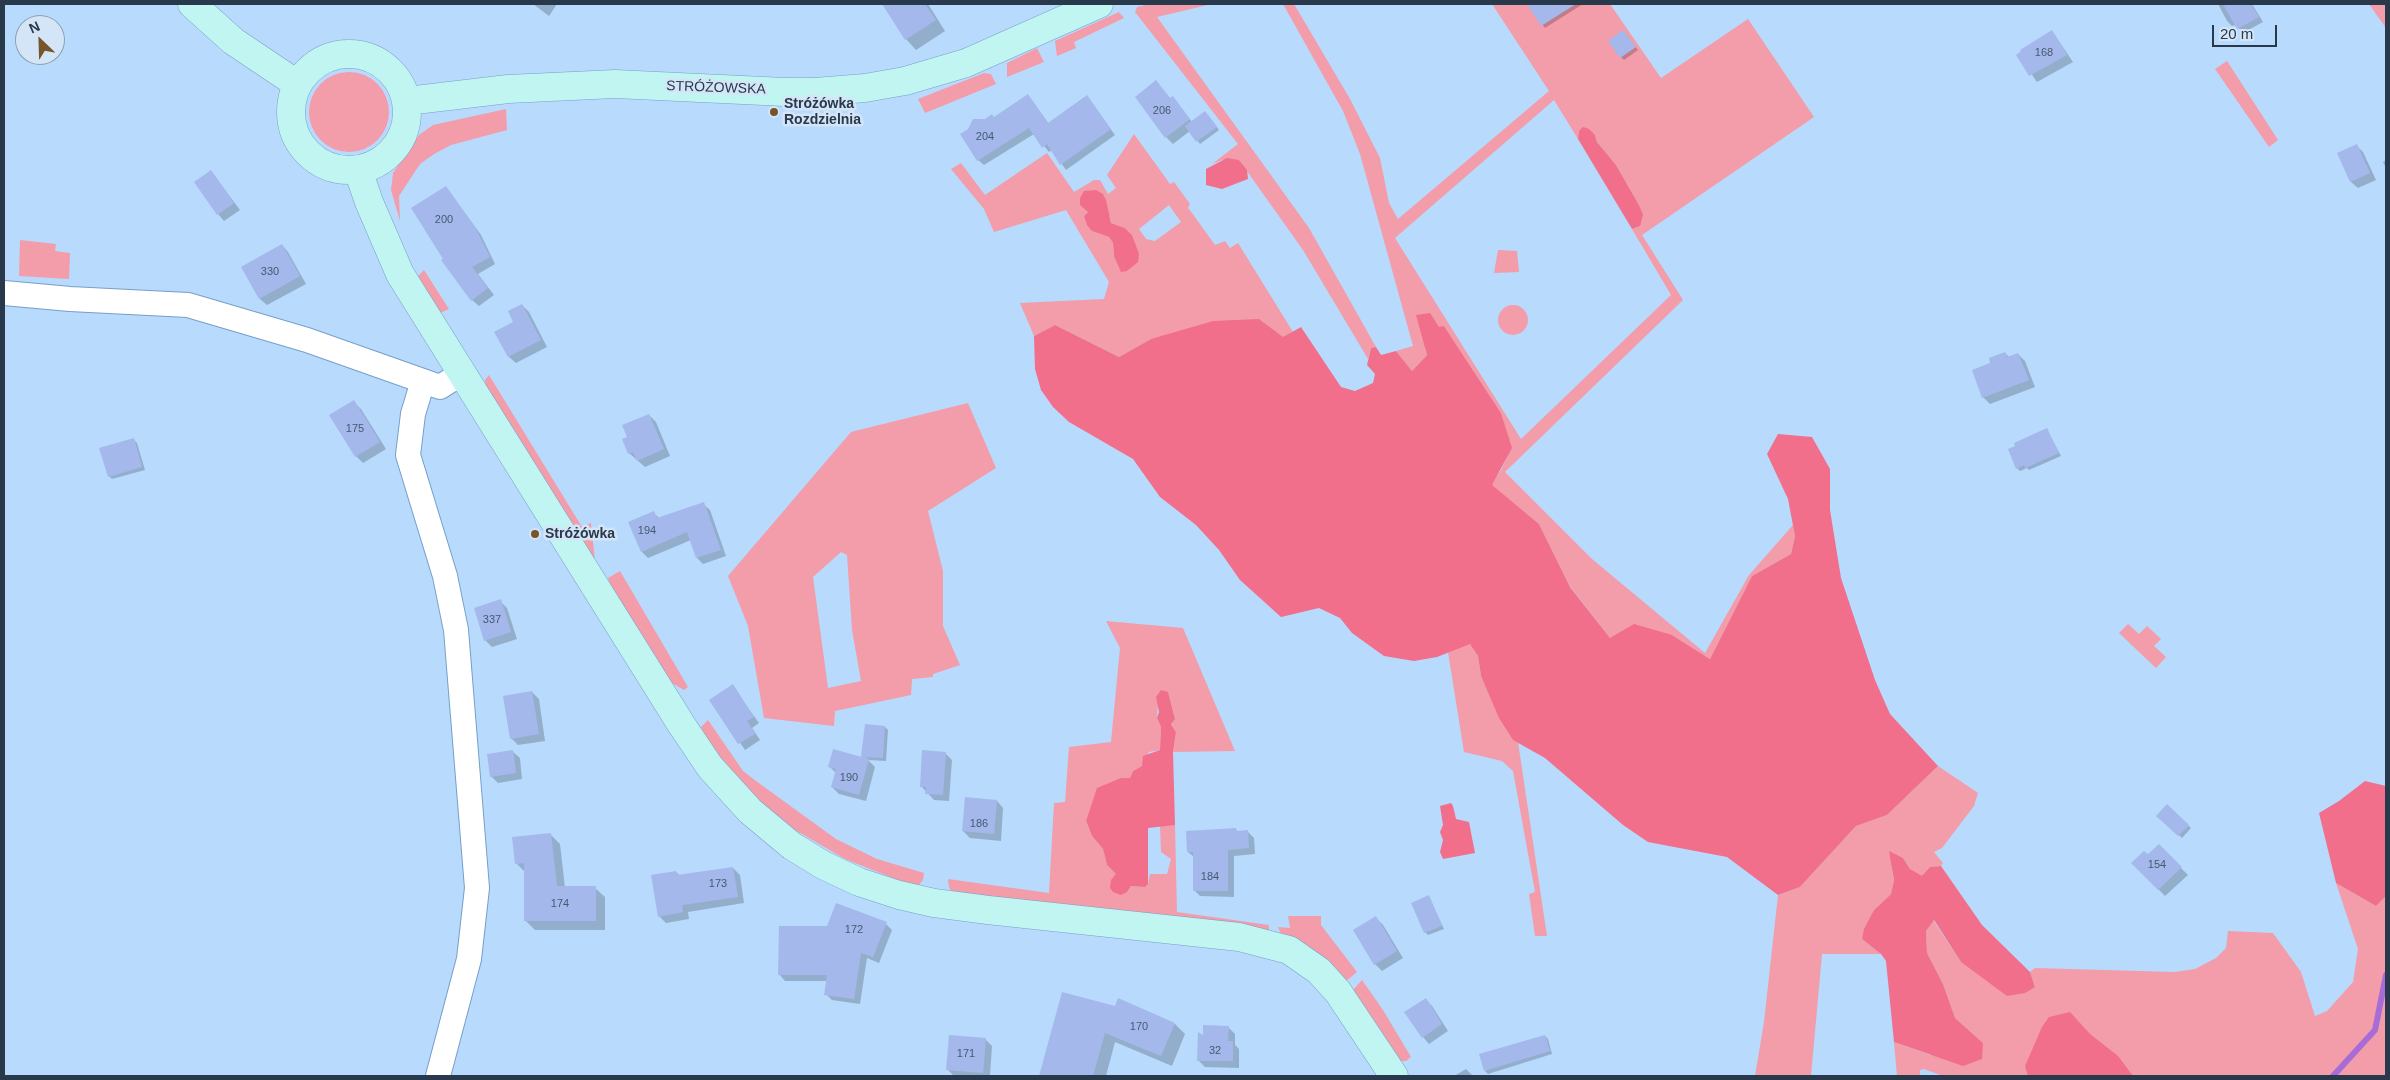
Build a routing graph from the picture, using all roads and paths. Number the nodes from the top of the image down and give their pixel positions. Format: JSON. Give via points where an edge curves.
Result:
{"nodes":[{"id":1,"x":192,"y":4,"type":"edge"},
{"id":2,"x":1099,"y":4,"type":"edge"},
{"id":3,"x":297,"y":84,"type":"junction"},
{"id":4,"x":407,"y":101,"type":"junction"},
{"id":5,"x":358,"y":170,"type":"junction"},
{"id":6,"x":4,"y":293,"type":"edge"},
{"id":7,"x":462,"y":373,"type":"junction"},
{"id":8,"x":423,"y":381,"type":"junction"},
{"id":9,"x":438,"y":1076,"type":"edge"},
{"id":10,"x":1394,"y":1076,"type":"edge"}],
"edges":[{"from":1,"to":3,"type":"main road","via":[[233,41]]},
{"from":2,"to":4,"type":"main road","name":"STRÓŻOWSKA","via":[[966,63],[912,79],[865,88],[800,92],[606,84],[508,89]]},
{"from":3,"to":4,"type":"main road","via":[[313,66],[334,55],[358,54],[381,62],[398,79]]},
{"from":3,"to":5,"type":"main road","via":[[290,105],[292,126],[301,146],[316,161],[336,170]]},
{"from":4,"to":5,"type":"main road","via":[[407,124],[397,146],[380,162]]},
{"from":5,"to":7,"type":"main road","via":[[400,274]]},
{"from":6,"to":8,"type":"street","via":[[188,306],[307,340]]},
{"from":7,"to":8,"type":"street","via":[[440,387]]},
{"from":7,"to":10,"type":"main road","via":[[710,767],[750,811],[792,846],[858,882],[934,903],[1239,937],[1282,948],[1304,959],[1338,992]]},
{"from":8,"to":9,"type":"street","via":[[413,414],[408,455],[445,576],[456,630],[478,888],[469,959]]}]}
